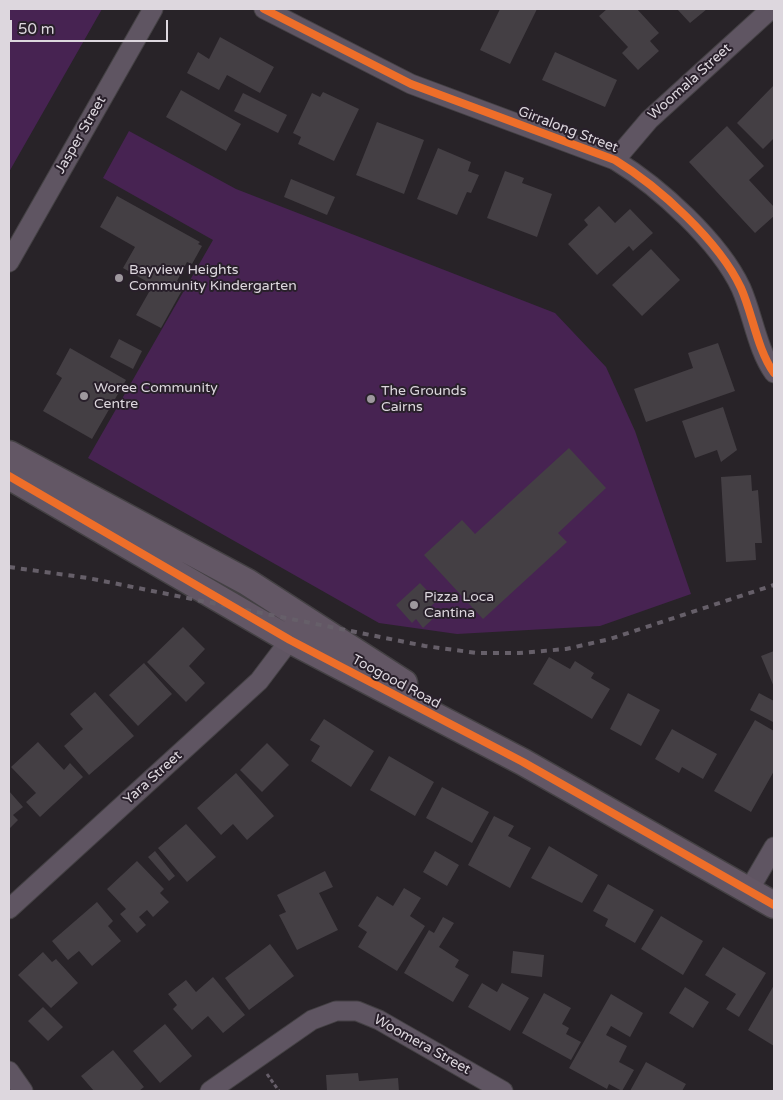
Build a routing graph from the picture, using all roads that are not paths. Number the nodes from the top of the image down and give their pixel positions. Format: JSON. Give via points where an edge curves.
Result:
{"nodes":[{"id":1,"x":153,"y":9,"type":"edge"},
{"id":2,"x":264,"y":9,"type":"edge"},
{"id":3,"x":771,"y":9,"type":"edge"},
{"id":4,"x":615,"y":160,"type":"junction"},
{"id":5,"x":9,"y":262,"type":"edge"},
{"id":6,"x":774,"y":373,"type":"edge"},
{"id":7,"x":9,"y":454,"type":"edge"},
{"id":8,"x":9,"y":476,"type":"edge"},
{"id":9,"x":304,"y":618,"type":"junction"},
{"id":10,"x":290,"y":640,"type":"junction"},
{"id":11,"x":523,"y":762,"type":"junction"},
{"id":12,"x":774,"y":847,"type":"edge"},
{"id":13,"x":749,"y":890,"type":"junction"},
{"id":14,"x":774,"y":905,"type":"edge"},
{"id":15,"x":9,"y":909,"type":"edge"},
{"id":16,"x":9,"y":1071,"type":"edge"},
{"id":17,"x":23,"y":1091,"type":"edge"},
{"id":18,"x":210,"y":1091,"type":"edge"},
{"id":19,"x":503,"y":1091,"type":"edge"}],
"edges":[{"from":1,"to":5,"type":"street","name":"Jasper Street"},
{"from":2,"to":4,"type":"street","name":"Girralong Street","via":[[411,84]]},
{"from":3,"to":4,"type":"street","name":"Woomala Street","via":[[649,120]]},
{"from":4,"to":6,"type":"street","name":"Girralong Street","via":[[636,173],[712,244],[741,288]]},
{"from":7,"to":9,"type":"street","name":"Toogood Road","via":[[212,562]]},
{"from":8,"to":10,"type":"street","name":"Toogood Road"},
{"from":9,"to":10,"type":"street"},
{"from":9,"to":11,"type":"street","name":"Toogood Road"},
{"from":10,"to":11,"type":"street","name":"Toogood Road"},
{"from":10,"to":15,"type":"street","name":"Yara Street","via":[[259,681]]},
{"from":11,"to":13,"type":"street","name":"Toogood Road"},
{"from":12,"to":13,"type":"street"},
{"from":13,"to":14,"type":"street","name":"Toogood Road"},
{"from":16,"to":17,"type":"street"},
{"from":18,"to":19,"type":"street","name":"Woomera Street","via":[[312,1020],[336,1011],[357,1011],[379,1020]]}]}
